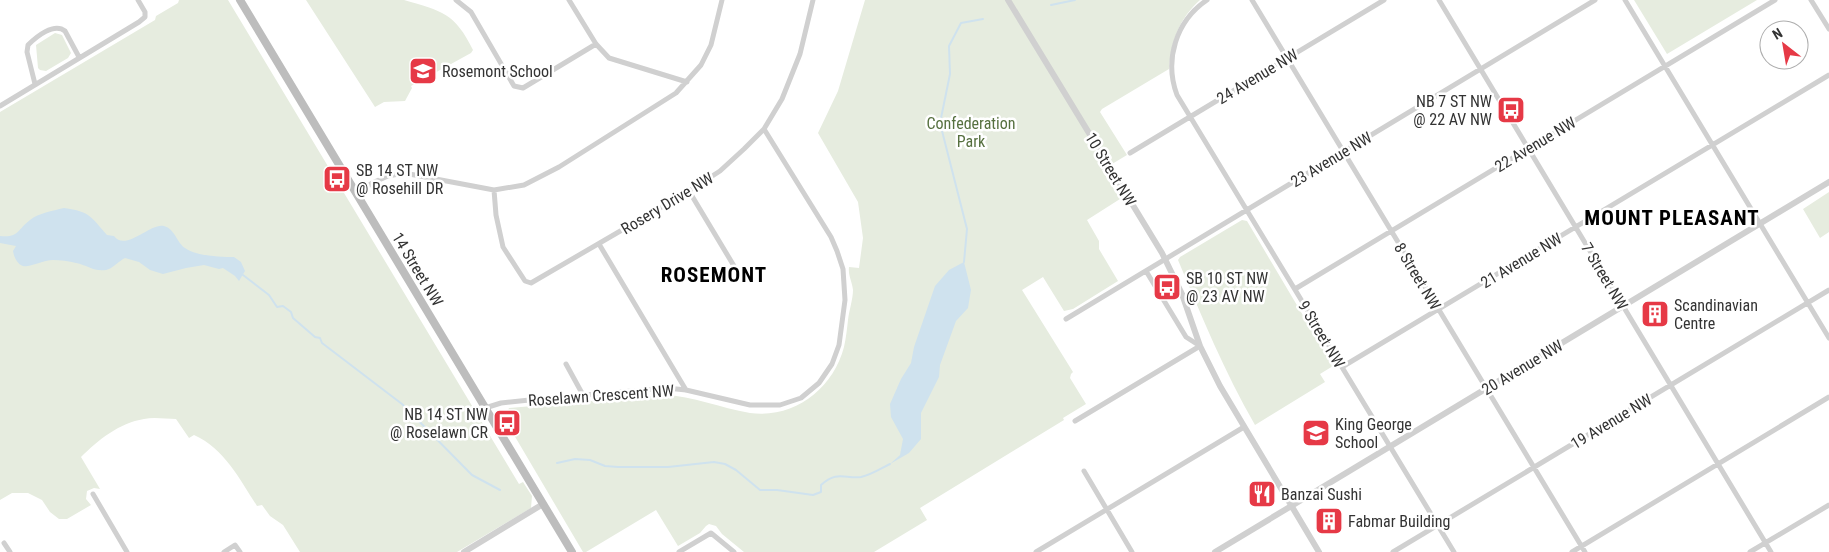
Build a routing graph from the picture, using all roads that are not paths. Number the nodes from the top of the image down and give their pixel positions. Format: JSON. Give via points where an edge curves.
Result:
{"nodes":[{"id":1,"x":138,"y":0,"type":"edge"},
{"id":2,"x":240,"y":0,"type":"edge"},
{"id":3,"x":456,"y":0,"type":"edge"},
{"id":4,"x":569,"y":0,"type":"edge"},
{"id":5,"x":722,"y":0,"type":"edge"},
{"id":6,"x":814,"y":0,"type":"edge"},
{"id":7,"x":1008,"y":0,"type":"edge"},
{"id":8,"x":1207,"y":0,"type":"edge"},
{"id":9,"x":1252,"y":0,"type":"edge"},
{"id":10,"x":1384,"y":0,"type":"edge"},
{"id":11,"x":1439,"y":0,"type":"edge"},
{"id":12,"x":1595,"y":0,"type":"edge"},
{"id":13,"x":1625,"y":0,"type":"edge"},
{"id":14,"x":1775,"y":0,"type":"edge"},
{"id":15,"x":1811,"y":0,"type":"edge"},
{"id":16,"x":1829,"y":29,"type":"edge"},
{"id":17,"x":596,"y":44,"type":"junction"},
{"id":18,"x":79,"y":57,"type":"junction"},
{"id":19,"x":1287,"y":58,"type":"junction"},
{"id":20,"x":1665,"y":66,"type":"junction"},
{"id":21,"x":1480,"y":69,"type":"junction"},
{"id":22,"x":1829,"y":75,"type":"edge"},
{"id":23,"x":687,"y":82,"type":"junction"},
{"id":24,"x":35,"y":84,"type":"junction"},
{"id":25,"x":0,"y":106,"type":"edge"},
{"id":26,"x":1190,"y":116,"type":"junction"},
{"id":27,"x":764,"y":129,"type":"junction"},
{"id":28,"x":1712,"y":145,"type":"junction"},
{"id":29,"x":1528,"y":148,"type":"junction"},
{"id":30,"x":1343,"y":152,"type":"junction"},
{"id":31,"x":1130,"y":153,"type":"dead end"},
{"id":32,"x":1829,"y":182,"type":"edge"},
{"id":33,"x":494,"y":190,"type":"junction"},
{"id":34,"x":688,"y":191,"type":"junction"},
{"id":35,"x":358,"y":194,"type":"junction"},
{"id":36,"x":1248,"y":210,"type":"junction"},
{"id":37,"x":1760,"y":224,"type":"junction"},
{"id":38,"x":1576,"y":227,"type":"junction"},
{"id":39,"x":1391,"y":231,"type":"junction"},
{"id":40,"x":599,"y":244,"type":"junction"},
{"id":41,"x":1165,"y":260,"type":"junction"},
{"id":42,"x":1146,"y":271,"type":"junction"},
{"id":43,"x":743,"y":281,"type":"dead end"},
{"id":44,"x":1295,"y":289,"type":"junction"},
{"id":45,"x":1829,"y":290,"type":"edge"},
{"id":46,"x":1809,"y":303,"type":"junction"},
{"id":47,"x":1623,"y":306,"type":"junction"},
{"id":48,"x":1439,"y":310,"type":"junction"},
{"id":49,"x":1066,"y":319,"type":"dead end"},
{"id":50,"x":1829,"y":338,"type":"edge"},
{"id":51,"x":1200,"y":346,"type":"junction"},
{"id":52,"x":566,"y":364,"type":"dead end"},
{"id":53,"x":1342,"y":367,"type":"junction"},
{"id":54,"x":1670,"y":385,"type":"junction"},
{"id":55,"x":1486,"y":389,"type":"junction"},
{"id":56,"x":686,"y":390,"type":"junction"},
{"id":57,"x":583,"y":395,"type":"junction"},
{"id":58,"x":1829,"y":397,"type":"edge"},
{"id":59,"x":485,"y":408,"type":"junction"},
{"id":60,"x":1075,"y":421,"type":"dead end"},
{"id":61,"x":1244,"y":427,"type":"junction"},
{"id":62,"x":1390,"y":447,"type":"junction"},
{"id":63,"x":1718,"y":464,"type":"junction"},
{"id":64,"x":1534,"y":468,"type":"junction"},
{"id":65,"x":1084,"y":471,"type":"dead end"},
{"id":66,"x":93,"y":494,"type":"dead end"},
{"id":67,"x":543,"y":504,"type":"junction"},
{"id":68,"x":1829,"y":504,"type":"edge"},
{"id":69,"x":1291,"y":506,"type":"junction"},
{"id":70,"x":1106,"y":510,"type":"junction"},
{"id":71,"x":1437,"y":525,"type":"junction"},
{"id":72,"x":4,"y":542,"type":"dead end"},
{"id":73,"x":1766,"y":543,"type":"junction"},
{"id":74,"x":1581,"y":546,"type":"junction"},
{"id":75,"x":10,"y":552,"type":"edge"},
{"id":76,"x":128,"y":552,"type":"edge"},
{"id":77,"x":224,"y":552,"type":"edge"},
{"id":78,"x":240,"y":552,"type":"edge"},
{"id":79,"x":464,"y":552,"type":"edge"},
{"id":80,"x":572,"y":552,"type":"edge"},
{"id":81,"x":679,"y":552,"type":"edge"},
{"id":82,"x":734,"y":552,"type":"edge"},
{"id":83,"x":1036,"y":552,"type":"edge"},
{"id":84,"x":1132,"y":552,"type":"edge"},
{"id":85,"x":1215,"y":552,"type":"edge"},
{"id":86,"x":1319,"y":552,"type":"edge"},
{"id":87,"x":1393,"y":552,"type":"edge"},
{"id":88,"x":1454,"y":552,"type":"edge"},
{"id":89,"x":1572,"y":552,"type":"edge"},
{"id":90,"x":1585,"y":552,"type":"edge"},
{"id":91,"x":1750,"y":552,"type":"edge"},
{"id":92,"x":1771,"y":552,"type":"edge"}],
"edges":[{"from":1,"to":18,"type":"street","via":[[146,12],[145,18]]},
{"from":2,"to":35,"type":"main road","name":"14 Street NW"},
{"from":3,"to":17,"type":"street","via":[[471,12],[514,86],[519,88]]},
{"from":4,"to":17,"type":"street"},
{"from":5,"to":23,"type":"street","via":[[711,45]]},
{"from":6,"to":27,"type":"street","name":"Rosery Drive NW","via":[[792,76]]},
{"from":7,"to":41,"type":"street","name":"10 Street NW"},
{"from":8,"to":26,"type":"street","name":"9 Street NW","via":[[1185,22],[1173,51],[1171,67],[1175,88]]},
{"from":9,"to":19,"type":"street","name":"8 Street NW"},
{"from":10,"to":19,"type":"street","name":"24 Avenue NW"},
{"from":11,"to":21,"type":"street","name":"7 Street NW"},
{"from":12,"to":21,"type":"street","name":"23 Avenue NW"},
{"from":13,"to":20,"type":"street"},
{"from":14,"to":20,"type":"street","name":"22 Avenue NW"},
{"from":15,"to":16,"type":"street"},
{"from":17,"to":23,"type":"street","via":[[609,58],[618,62]]},
{"from":18,"to":24,"type":"street"},
{"from":18,"to":24,"type":"street","via":[[62,28],[40,35],[28,45],[27,52]]},
{"from":19,"to":26,"type":"street","name":"24 Avenue NW"},
{"from":19,"to":30,"type":"street","name":"8 Street NW"},
{"from":20,"to":28,"type":"street"},
{"from":20,"to":29,"type":"street","name":"22 Avenue NW"},
{"from":21,"to":29,"type":"street","name":"7 Street NW"},
{"from":21,"to":30,"type":"street","name":"23 Avenue NW"},
{"from":22,"to":28,"type":"street","name":"21 Avenue NW"},
{"from":23,"to":33,"type":"street","via":[[665,101],[559,166],[524,185]]},
{"from":24,"to":25,"type":"street"},
{"from":26,"to":31,"type":"street","name":"24 Avenue NW"},
{"from":26,"to":36,"type":"street","name":"9 Street NW"},
{"from":27,"to":34,"type":"street","name":"Rosery Drive NW","via":[[720,171]]},
{"from":27,"to":56,"type":"street","name":"Roselawn Crescent NW","via":[[837,251],[843,269],[845,300],[839,345],[820,383],[801,398],[780,406],[750,406]]},
{"from":28,"to":37,"type":"street"},
{"from":28,"to":38,"type":"street","name":"21 Avenue NW"},
{"from":29,"to":38,"type":"street","name":"7 Street NW"},
{"from":29,"to":39,"type":"street","name":"22 Avenue NW"},
{"from":30,"to":36,"type":"street","name":"23 Avenue NW"},
{"from":30,"to":39,"type":"street","name":"8 Street NW"},
{"from":32,"to":37,"type":"street","name":"20 Avenue NW"},
{"from":33,"to":35,"type":"street","via":[[404,173],[372,183]]},
{"from":33,"to":40,"type":"street","name":"Rosery Drive NW","via":[[503,247],[526,281],[532,282]]},
{"from":34,"to":40,"type":"street","name":"Rosery Drive NW"},
{"from":34,"to":43,"type":"street"},
{"from":35,"to":59,"type":"main road","name":"14 Street NW"},
{"from":36,"to":41,"type":"street","name":"23 Avenue NW"},
{"from":36,"to":44,"type":"street","name":"9 Street NW"},
{"from":37,"to":46,"type":"street"},
{"from":37,"to":47,"type":"street","name":"20 Avenue NW"},
{"from":38,"to":47,"type":"street","name":"7 Street NW"},
{"from":38,"to":48,"type":"street","name":"21 Avenue NW"},
{"from":39,"to":44,"type":"street","name":"22 Avenue NW"},
{"from":39,"to":48,"type":"street","name":"8 Street NW"},
{"from":40,"to":56,"type":"street"},
{"from":41,"to":42,"type":"street","name":"23 Avenue NW"},
{"from":41,"to":51,"type":"street","name":"10 Street NW","via":[[1182,294]]},
{"from":42,"to":49,"type":"street","name":"23 Avenue NW"},
{"from":42,"to":51,"type":"street","name":"10 Street NW","via":[[1186,337]]},
{"from":44,"to":53,"type":"street","name":"9 Street NW"},
{"from":45,"to":46,"type":"street","name":"19 Avenue NW"},
{"from":46,"to":50,"type":"street"},
{"from":46,"to":54,"type":"street","name":"19 Avenue NW"},
{"from":47,"to":54,"type":"street","name":"7 Street NW"},
{"from":47,"to":55,"type":"street","name":"20 Avenue NW"},
{"from":48,"to":53,"type":"street","name":"21 Avenue NW"},
{"from":48,"to":55,"type":"street","name":"8 Street NW"},
{"from":51,"to":60,"type":"street"},
{"from":51,"to":61,"type":"street","name":"10 Street NW"},
{"from":52,"to":57,"type":"street"},
{"from":53,"to":62,"type":"street","name":"9 Street NW"},
{"from":54,"to":63,"type":"street","name":"7 Street NW"},
{"from":54,"to":64,"type":"street","name":"19 Avenue NW"},
{"from":55,"to":62,"type":"street","name":"20 Avenue NW"},
{"from":55,"to":64,"type":"street","name":"8 Street NW"},
{"from":56,"to":57,"type":"street","name":"Roselawn Crescent NW","via":[[666,388]]},
{"from":57,"to":59,"type":"street","name":"Roselawn Crescent NW","via":[[501,403]]},
{"from":58,"to":63,"type":"street"},
{"from":59,"to":67,"type":"main road","name":"14 Street NW"},
{"from":61,"to":69,"type":"street","name":"10 Street NW"},
{"from":61,"to":70,"type":"street"},
{"from":62,"to":69,"type":"street","name":"20 Avenue NW"},
{"from":62,"to":71,"type":"street","name":"9 Street NW"},
{"from":63,"to":73,"type":"street","name":"7 Street NW"},
{"from":63,"to":74,"type":"street"},
{"from":64,"to":71,"type":"street","name":"19 Avenue NW"},
{"from":64,"to":74,"type":"street","name":"8 Street NW"},
{"from":65,"to":70,"type":"street"},
{"from":66,"to":76,"type":"street"},
{"from":67,"to":79,"type":"street"},
{"from":67,"to":80,"type":"main road","name":"14 Street NW"},
{"from":68,"to":73,"type":"street"},
{"from":69,"to":85,"type":"street","name":"20 Avenue NW"},
{"from":69,"to":86,"type":"street","name":"10 Street NW"},
{"from":70,"to":83,"type":"street"},
{"from":70,"to":84,"type":"street"},
{"from":71,"to":87,"type":"street","name":"19 Avenue NW"},
{"from":71,"to":88,"type":"street","name":"9 Street NW"},
{"from":72,"to":75,"type":"street"},
{"from":73,"to":91,"type":"street"},
{"from":73,"to":92,"type":"street","name":"7 Street NW"},
{"from":74,"to":89,"type":"street"},
{"from":74,"to":90,"type":"street","name":"8 Street NW"},
{"from":77,"to":78,"type":"street","via":[[235,545]]},
{"from":81,"to":82,"type":"street","via":[[711,533]]}]}
